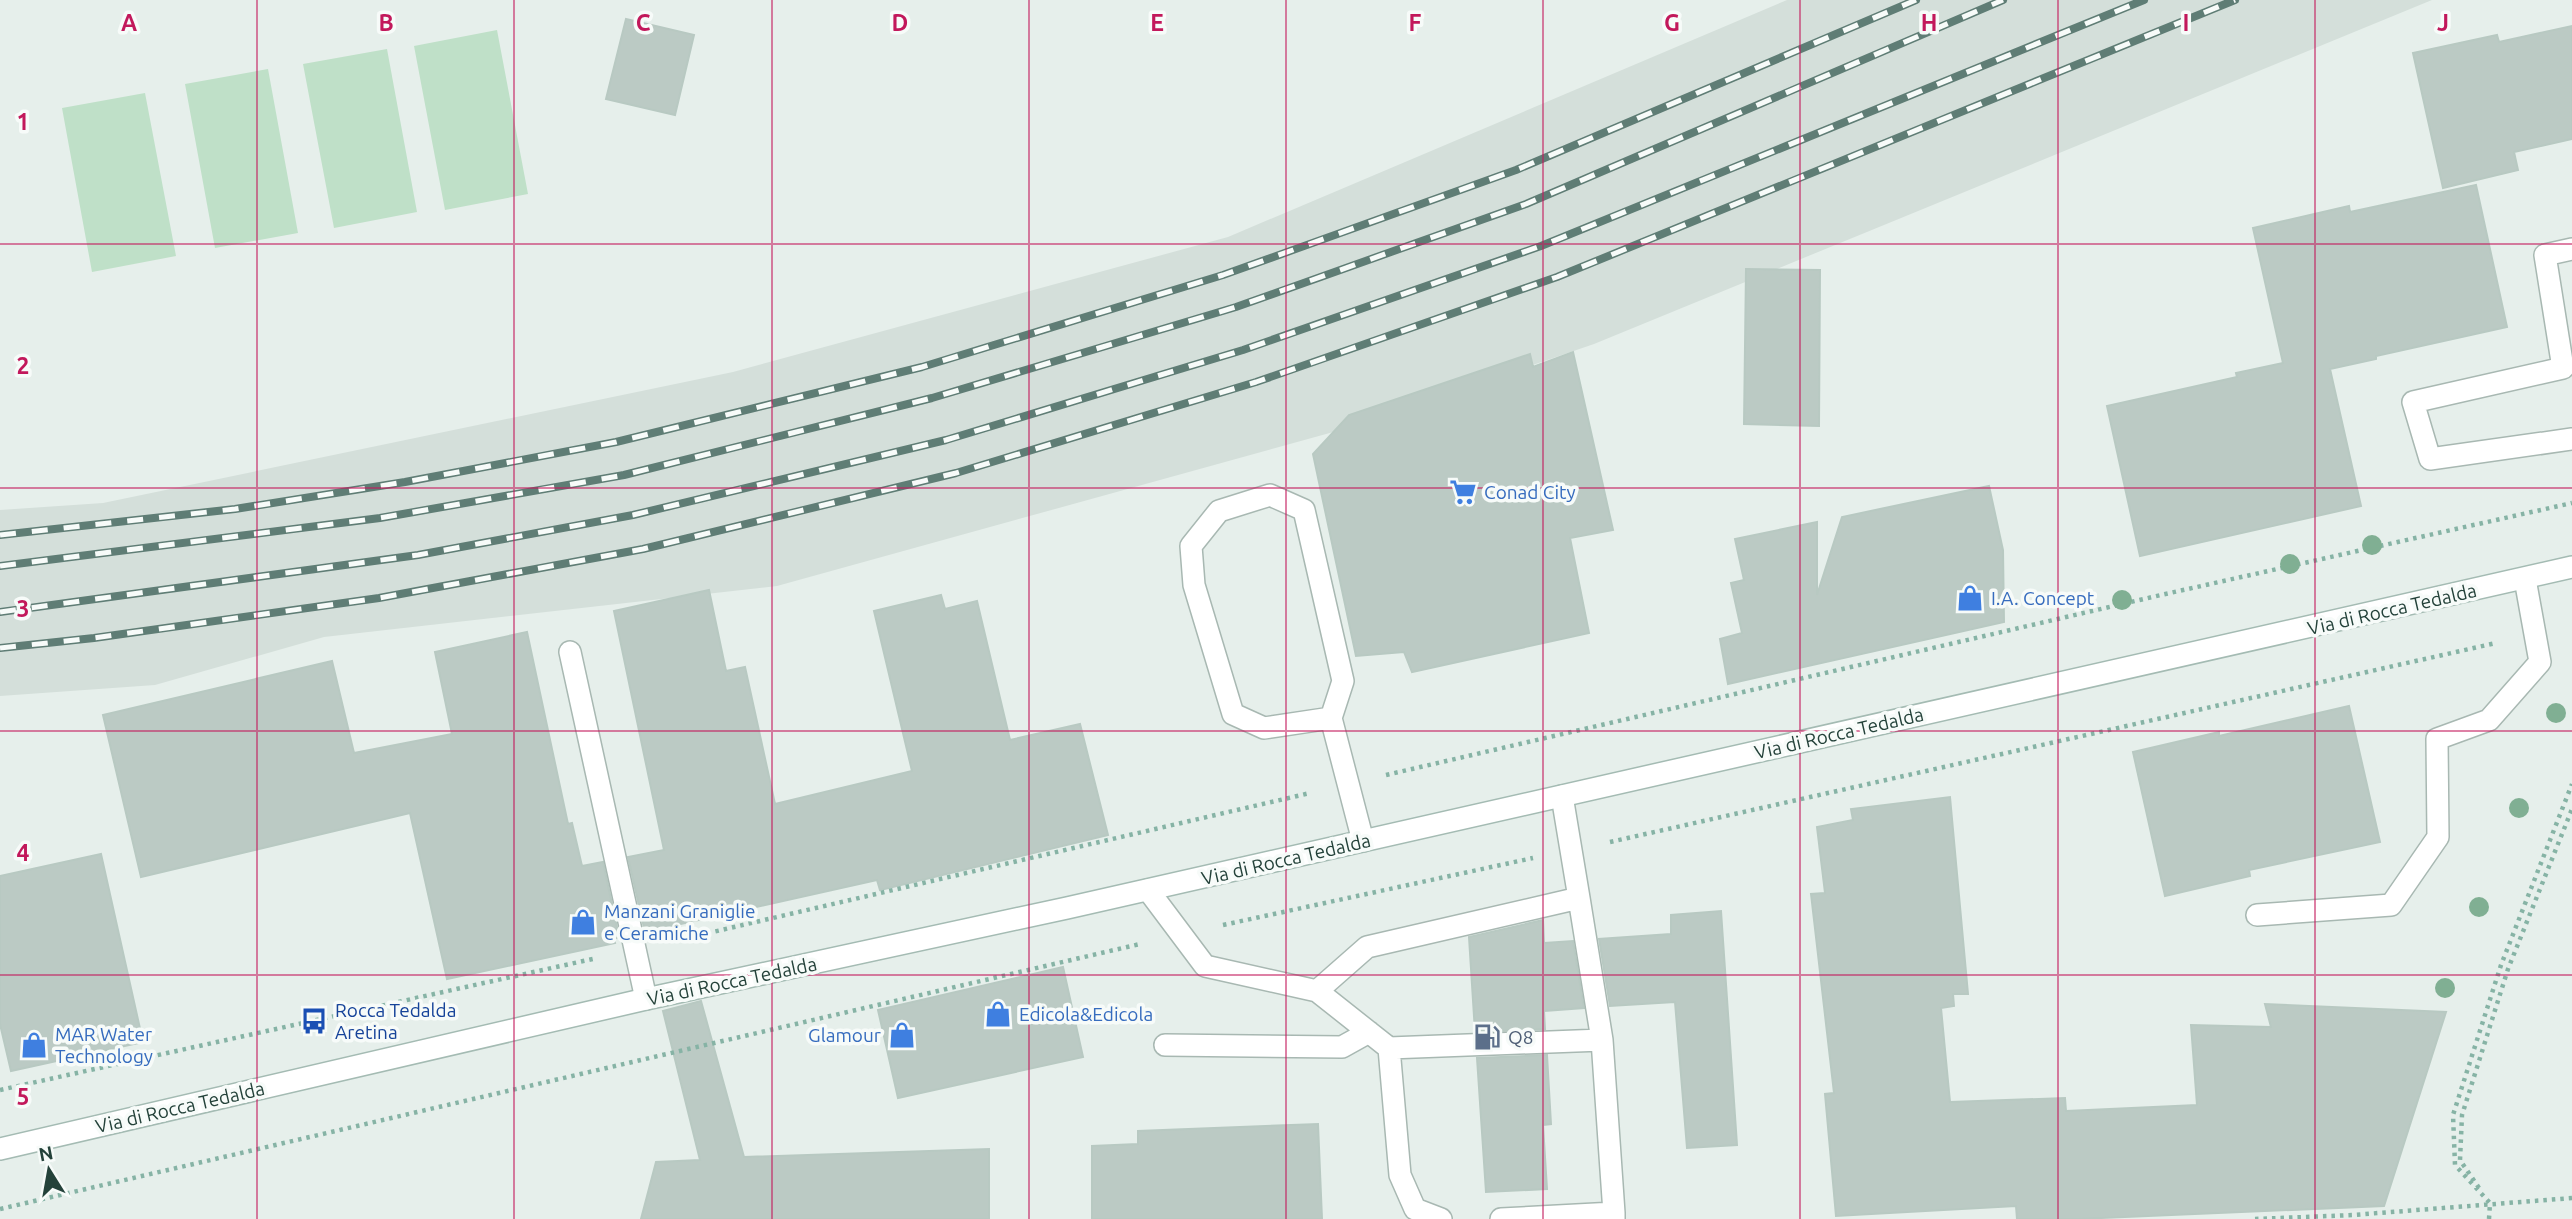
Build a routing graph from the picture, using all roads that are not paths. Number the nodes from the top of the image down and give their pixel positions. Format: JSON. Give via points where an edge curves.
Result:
{"nodes":[{"id":1,"x":2572,"y":249,"type":"edge"},
{"id":2,"x":2568,"y":369,"type":"edge"},
{"id":3,"x":2572,"y":439,"type":"edge"},
{"id":4,"x":2572,"y":567,"type":"edge"},
{"id":5,"x":2525,"y":579,"type":"junction"},
{"id":6,"x":570,"y":652,"type":"dead end"},
{"id":7,"x":1331,"y":718,"type":"junction"},
{"id":8,"x":1562,"y":796,"type":"junction"},
{"id":9,"x":1363,"y":841,"type":"junction"},
{"id":10,"x":1148,"y":890,"type":"junction"},
{"id":11,"x":1579,"y":898,"type":"junction"},
{"id":12,"x":2258,"y":915,"type":"dead end"},
{"id":13,"x":1317,"y":991,"type":"junction"},
{"id":14,"x":646,"y":999,"type":"junction"},
{"id":15,"x":1368,"y":1032,"type":"junction"},
{"id":16,"x":1602,"y":1040,"type":"junction"},
{"id":17,"x":1165,"y":1045,"type":"dead end"},
{"id":18,"x":1389,"y":1048,"type":"junction"},
{"id":19,"x":0,"y":1149,"type":"edge"},
{"id":20,"x":1614,"y":1216,"type":"edge"},
{"id":21,"x":1441,"y":1219,"type":"edge"},
{"id":22,"x":1500,"y":1219,"type":"edge"}],
"edges":[{"from":1,"to":2,"type":"street","via":[[2545,255]]},
{"from":2,"to":3,"type":"street","via":[[2413,402],[2430,459]]},
{"from":4,"to":5,"type":"street","name":"Via di Rocca Tedalda"},
{"from":5,"to":8,"type":"street","name":"Via di Rocca Tedalda"},
{"from":5,"to":12,"type":"street","via":[[2540,662],[2489,720],[2437,739],[2438,837],[2391,905]]},
{"from":6,"to":14,"type":"street"},
{"from":7,"to":7,"type":"street","via":[[1343,681],[1304,510],[1270,495],[1219,511],[1191,546],[1194,585],[1233,714],[1264,728]]},
{"from":7,"to":9,"type":"street"},
{"from":8,"to":9,"type":"street","name":"Via di Rocca Tedalda"},
{"from":8,"to":11,"type":"street"},
{"from":9,"to":10,"type":"street","name":"Via di Rocca Tedalda"},
{"from":10,"to":13,"type":"street","via":[[1206,966]]},
{"from":10,"to":14,"type":"street","name":"Via di Rocca Tedalda"},
{"from":11,"to":13,"type":"street","via":[[1367,947]]},
{"from":11,"to":16,"type":"street"},
{"from":13,"to":15,"type":"street"},
{"from":14,"to":19,"type":"street","name":"Via di Rocca Tedalda"},
{"from":15,"to":17,"type":"street","via":[[1342,1047]]},
{"from":15,"to":18,"type":"street"},
{"from":16,"to":18,"type":"street"},
{"from":16,"to":20,"type":"street"},
{"from":18,"to":21,"type":"street","via":[[1400,1175],[1415,1209]]},
{"from":20,"to":22,"type":"street"}]}
